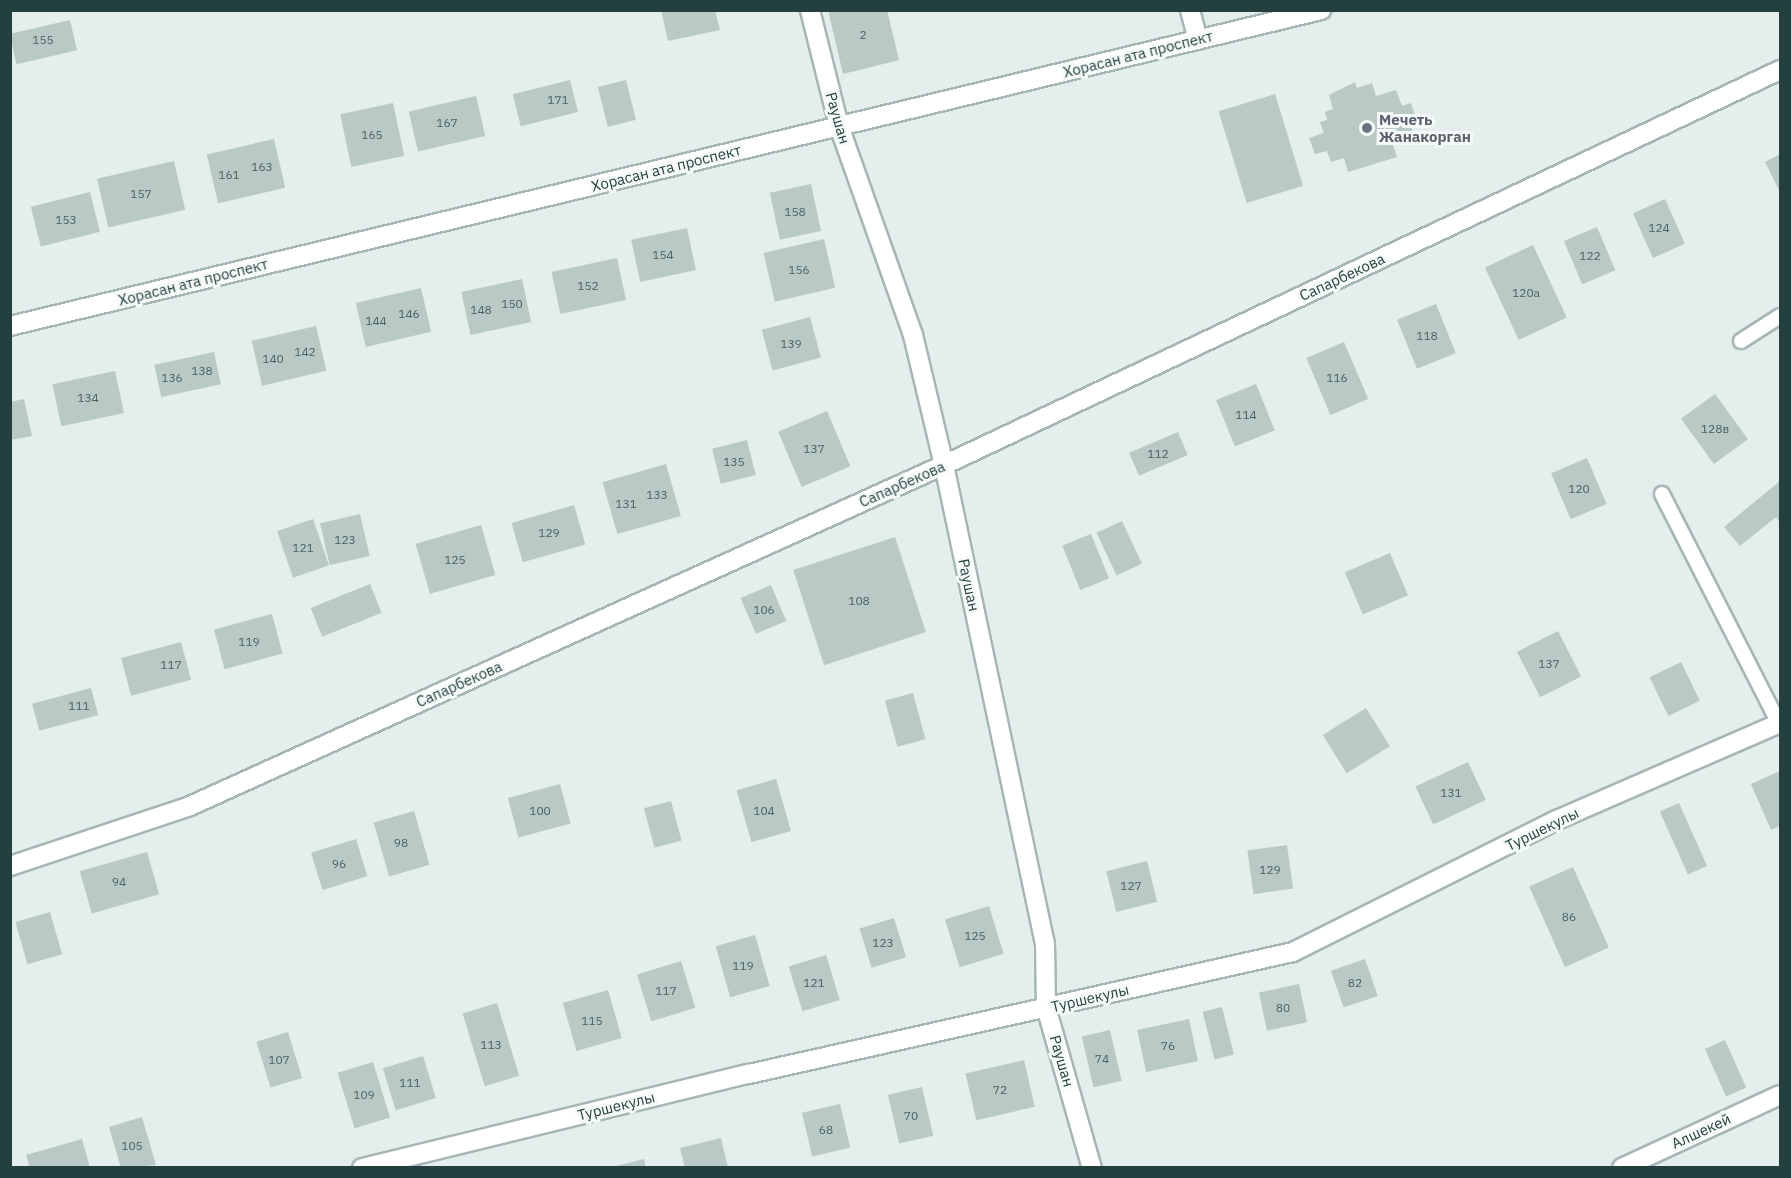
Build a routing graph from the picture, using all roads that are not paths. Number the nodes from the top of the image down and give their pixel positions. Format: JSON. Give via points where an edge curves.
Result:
{"nodes":[{"id":1,"x":810,"y":10,"type":"edge"},
{"id":2,"x":1190,"y":10,"type":"edge"},
{"id":3,"x":1321,"y":10,"type":"edge"},
{"id":4,"x":1198,"y":40,"type":"junction"},
{"id":5,"x":1780,"y":70,"type":"edge"},
{"id":6,"x":839,"y":126,"type":"junction"},
{"id":7,"x":1780,"y":316,"type":"edge"},
{"id":8,"x":10,"y":326,"type":"edge"},
{"id":9,"x":1742,"y":341,"type":"dead end"},
{"id":10,"x":944,"y":465,"type":"junction"},
{"id":11,"x":1662,"y":494,"type":"dead end"},
{"id":12,"x":1780,"y":724,"type":"edge"},
{"id":13,"x":10,"y":866,"type":"edge"},
{"id":14,"x":1046,"y":1007,"type":"junction"},
{"id":15,"x":1780,"y":1095,"type":"edge"},
{"id":16,"x":362,"y":1167,"type":"edge"},
{"id":17,"x":1092,"y":1167,"type":"edge"},
{"id":18,"x":1622,"y":1167,"type":"edge"}],
"edges":[{"from":1,"to":6,"type":"street","name":"Раушан"},
{"from":2,"to":4,"type":"street"},
{"from":3,"to":4,"type":"street","name":"Хорасан ата проспект"},
{"from":4,"to":6,"type":"street","name":"Хорасан ата проспект"},
{"from":5,"to":10,"type":"street","name":"Сапарбекова"},
{"from":6,"to":8,"type":"street","name":"Хорасан ата проспект"},
{"from":6,"to":10,"type":"street","name":"Раушан","via":[[913,335]]},
{"from":7,"to":9,"type":"lane"},
{"from":10,"to":13,"type":"street","name":"Сапарбекова","via":[[190,806]]},
{"from":10,"to":14,"type":"street","name":"Раушан","via":[[1045,943]]},
{"from":11,"to":12,"type":"lane"},
{"from":12,"to":14,"type":"street","name":"Туршекулы","via":[[1557,820],[1293,952]]},
{"from":14,"to":16,"type":"street","name":"Туршекулы"},
{"from":14,"to":17,"type":"street","name":"Раушан"},
{"from":15,"to":18,"type":"street","name":"Алшекей"}]}
